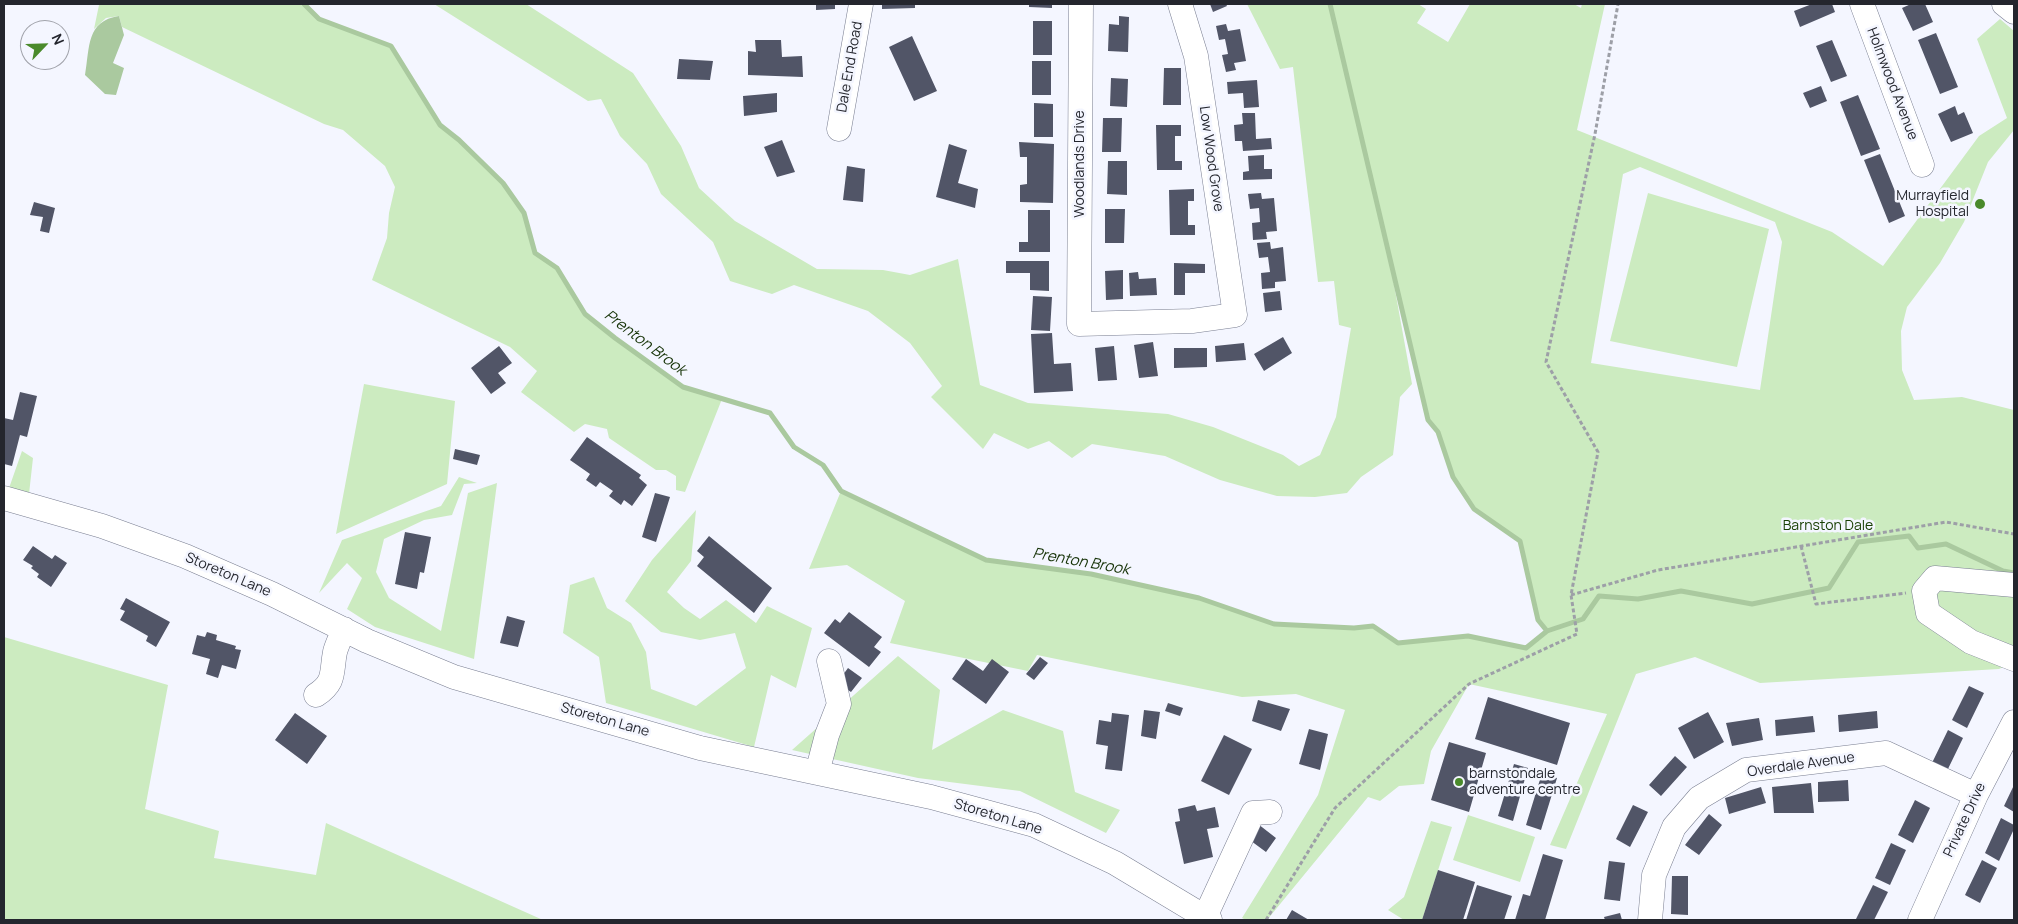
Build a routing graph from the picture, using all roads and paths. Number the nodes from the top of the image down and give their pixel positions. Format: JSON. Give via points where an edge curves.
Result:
{"nodes":[{"id":1,"x":861,"y":4,"type":"edge"},
{"id":2,"x":1081,"y":4,"type":"edge"},
{"id":3,"x":1180,"y":4,"type":"edge"},
{"id":4,"x":1618,"y":4,"type":"edge"},
{"id":5,"x":1862,"y":4,"type":"edge"},
{"id":6,"x":2004,"y":4,"type":"edge"},
{"id":7,"x":2014,"y":12,"type":"edge"},
{"id":8,"x":839,"y":130,"type":"dead end"},
{"id":9,"x":1922,"y":165,"type":"dead end"},
{"id":10,"x":1235,"y":316,"type":"joint"},
{"id":11,"x":4,"y":498,"type":"edge"},
{"id":12,"x":2014,"y":534,"type":"edge"},
{"id":13,"x":1801,"y":546,"type":"junction"},
{"id":14,"x":2014,"y":585,"type":"edge"},
{"id":15,"x":1924,"y":591,"type":"junction"},
{"id":16,"x":1571,"y":595,"type":"junction"},
{"id":17,"x":344,"y":629,"type":"junction"},
{"id":18,"x":2014,"y":659,"type":"edge"},
{"id":19,"x":829,"y":662,"type":"dead end"},
{"id":20,"x":316,"y":695,"type":"dead end"},
{"id":21,"x":2014,"y":722,"type":"edge"},
{"id":22,"x":817,"y":773,"type":"junction"},
{"id":23,"x":1976,"y":795,"type":"junction"},
{"id":24,"x":1270,"y":812,"type":"dead end"},
{"id":25,"x":1207,"y":919,"type":"edge"},
{"id":26,"x":1266,"y":920,"type":"edge"},
{"id":27,"x":1650,"y":920,"type":"edge"},
{"id":28,"x":1920,"y":920,"type":"edge"}],
"edges":[{"from":1,"to":8,"type":"street","name":"Dale End Road"},
{"from":2,"to":10,"type":"street","name":"Woodlands Drive","via":[[1079,324],[1192,321]]},
{"from":3,"to":10,"type":"street","name":"Low Wood Grove","via":[[1196,56]]},
{"from":4,"to":16,"type":"path","via":[[1595,134],[1546,362],[1598,452]]},
{"from":5,"to":9,"type":"street","name":"Holmwood Avenue"},
{"from":6,"to":7,"type":"street"},
{"from":11,"to":17,"type":"street","name":"Storeton Lane","via":[[102,526],[185,556]]},
{"from":12,"to":13,"type":"path","via":[[1946,522]]},
{"from":13,"to":15,"type":"path","via":[[1816,604]]},
{"from":13,"to":16,"type":"path","via":[[1658,570]]},
{"from":14,"to":15,"type":"street","via":[[1935,578]]},
{"from":15,"to":18,"type":"street","via":[[1928,613],[1971,642]]},
{"from":16,"to":26,"type":"path","via":[[1578,634],[1469,684],[1336,808]]},
{"from":17,"to":20,"type":"street","via":[[336,648],[330,683]]},
{"from":17,"to":22,"type":"street","name":"Storeton Lane","via":[[454,676],[700,748]]},
{"from":19,"to":22,"type":"street","via":[[839,704]]},
{"from":21,"to":23,"type":"street","name":"Private Drive"},
{"from":22,"to":25,"type":"street","name":"Storeton Lane","via":[[931,797],[1034,825],[1115,862]]},
{"from":23,"to":27,"type":"street","name":"Overdale Avenue","via":[[1886,753],[1746,770],[1700,798],[1674,826],[1654,875]]},
{"from":23,"to":28,"type":"street","name":"Private Drive"},
{"from":24,"to":25,"type":"street","via":[[1253,813]]}]}
